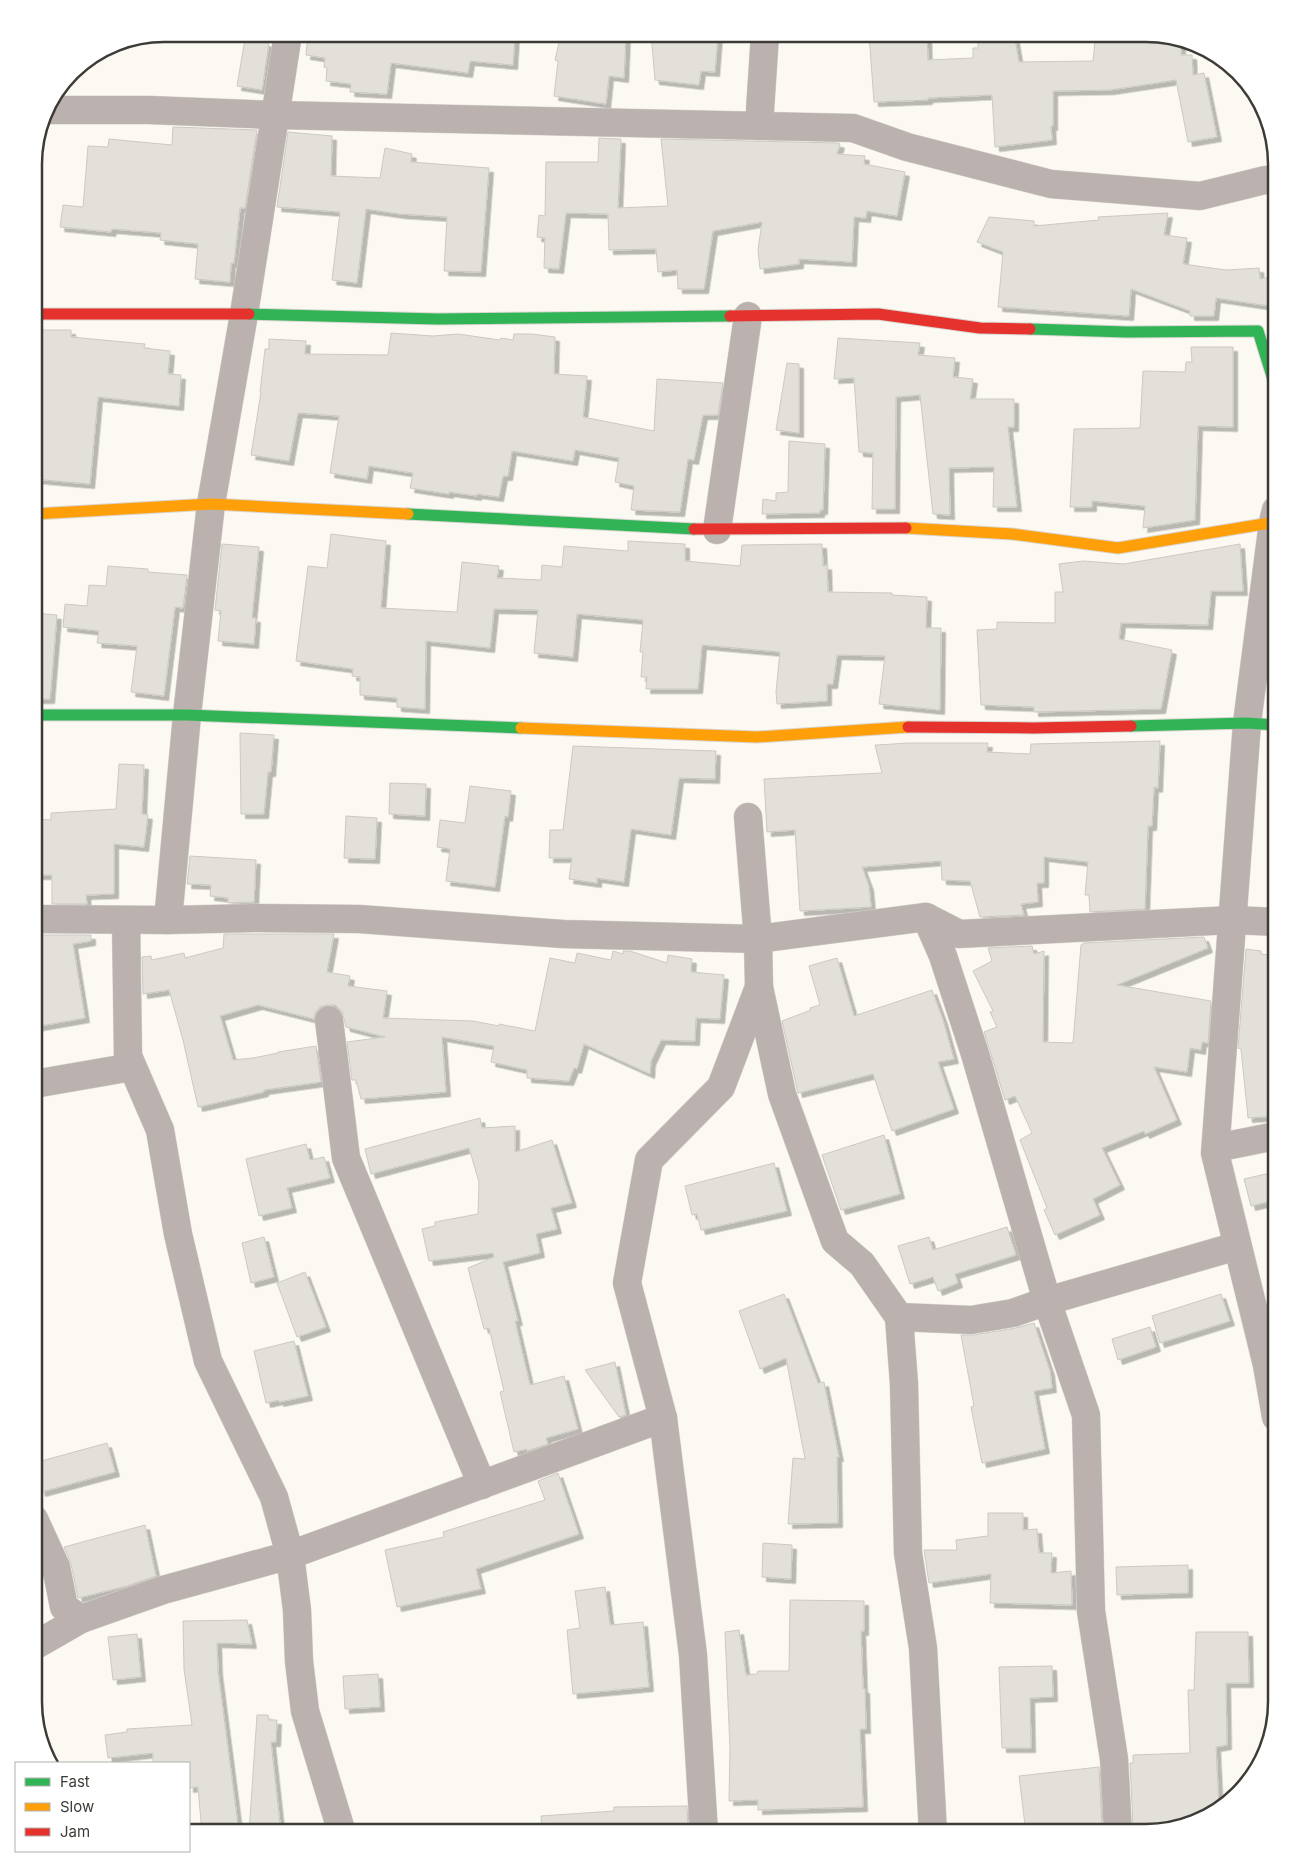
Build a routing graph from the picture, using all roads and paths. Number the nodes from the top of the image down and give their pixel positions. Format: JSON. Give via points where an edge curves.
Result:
{"nodes":[{"id":1,"x":287,"y":42,"type":"edge"},
{"id":2,"x":764,"y":43,"type":"edge"},
{"id":3,"x":56,"y":110,"type":"edge"},
{"id":4,"x":275,"y":115,"type":"junction"},
{"id":5,"x":759,"y":126,"type":"junction"},
{"id":6,"x":1268,"y":180,"type":"edge"},
{"id":7,"x":43,"y":314,"type":"edge"},
{"id":8,"x":244,"y":314,"type":"junction"},
{"id":9,"x":748,"y":316,"type":"junction"},
{"id":10,"x":1268,"y":363,"type":"edge"},
{"id":11,"x":210,"y":504,"type":"junction"},
{"id":12,"x":43,"y":514,"type":"edge"},
{"id":13,"x":1268,"y":519,"type":"edge"},
{"id":14,"x":717,"y":530,"type":"junction"},
{"id":15,"x":1268,"y":570,"type":"edge"},
{"id":16,"x":43,"y":715,"type":"edge"},
{"id":17,"x":187,"y":715,"type":"junction"},
{"id":18,"x":1247,"y":724,"type":"junction"},
{"id":19,"x":1268,"y":724,"type":"edge"},
{"id":20,"x":748,"y":817,"type":"dead end"},
{"id":21,"x":926,"y":917,"type":"junction"},
{"id":22,"x":43,"y":919,"type":"edge"},
{"id":23,"x":126,"y":920,"type":"junction"},
{"id":24,"x":168,"y":920,"type":"junction"},
{"id":25,"x":1232,"y":920,"type":"junction"},
{"id":26,"x":1268,"y":922,"type":"edge"},
{"id":27,"x":758,"y":939,"type":"junction"},
{"id":28,"x":759,"y":987,"type":"junction"},
{"id":29,"x":329,"y":1020,"type":"dead end"},
{"id":30,"x":132,"y":1066,"type":"junction"},
{"id":31,"x":42,"y":1082,"type":"edge"},
{"id":32,"x":1268,"y":1138,"type":"edge"},
{"id":33,"x":1216,"y":1148,"type":"junction"},
{"id":34,"x":1237,"y":1246,"type":"junction"},
{"id":35,"x":1048,"y":1301,"type":"junction"},
{"id":36,"x":899,"y":1316,"type":"junction"},
{"id":37,"x":1268,"y":1371,"type":"edge"},
{"id":38,"x":663,"y":1418,"type":"junction"},
{"id":39,"x":482,"y":1484,"type":"junction"},
{"id":40,"x":42,"y":1537,"type":"edge"},
{"id":41,"x":290,"y":1555,"type":"junction"},
{"id":42,"x":80,"y":1619,"type":"junction"},
{"id":43,"x":42,"y":1641,"type":"edge"},
{"id":44,"x":339,"y":1824,"type":"edge"},
{"id":45,"x":703,"y":1824,"type":"edge"},
{"id":46,"x":933,"y":1824,"type":"edge"},
{"id":47,"x":1118,"y":1824,"type":"edge"}],
"edges":[{"from":1,"to":4,"type":"street"},
{"from":2,"to":5,"type":"street"},
{"from":3,"to":4,"type":"street"},
{"from":4,"to":5,"type":"street"},
{"from":4,"to":8,"type":"street"},
{"from":5,"to":6,"type":"street","via":[[853,128],[907,147],[1051,184],[1200,196]]},
{"from":7,"to":8,"type":"street"},
{"from":8,"to":9,"type":"street","via":[[437,319]]},
{"from":8,"to":11,"type":"street"},
{"from":9,"to":10,"type":"street","via":[[878,314],[980,328],[1258,331]]},
{"from":9,"to":14,"type":"street"},
{"from":11,"to":12,"type":"street"},
{"from":11,"to":14,"type":"street"},
{"from":11,"to":17,"type":"street"},
{"from":13,"to":14,"type":"street","via":[[1118,548],[1012,534],[895,527]]},
{"from":15,"to":18,"type":"street"},
{"from":16,"to":17,"type":"street"},
{"from":17,"to":18,"type":"street","via":[[758,737],[908,727]]},
{"from":17,"to":24,"type":"street"},
{"from":18,"to":19,"type":"street"},
{"from":18,"to":25,"type":"street"},
{"from":20,"to":27,"type":"street"},
{"from":21,"to":25,"type":"street","via":[[959,934]]},
{"from":21,"to":27,"type":"street"},
{"from":21,"to":35,"type":"street","via":[[943,956],[975,1054]]},
{"from":22,"to":23,"type":"street"},
{"from":23,"to":24,"type":"street"},
{"from":23,"to":30,"type":"street","via":[[128,1056]]},
{"from":24,"to":27,"type":"street","via":[[358,919],[563,934]]},
{"from":25,"to":26,"type":"street"},
{"from":25,"to":33,"type":"street"},
{"from":27,"to":28,"type":"street"},
{"from":28,"to":36,"type":"street","via":[[782,1094],[835,1241],[862,1264]]},
{"from":28,"to":38,"type":"street","via":[[721,1087],[649,1160],[626,1283]]},
{"from":29,"to":39,"type":"street","via":[[346,1158]]},
{"from":30,"to":31,"type":"street"},
{"from":30,"to":41,"type":"street","via":[[160,1130],[178,1234],[208,1362],[274,1497]]},
{"from":32,"to":33,"type":"street"},
{"from":33,"to":34,"type":"street"},
{"from":34,"to":35,"type":"street"},
{"from":34,"to":37,"type":"street"},
{"from":35,"to":36,"type":"street","via":[[1014,1313],[971,1320]]},
{"from":35,"to":47,"type":"street","via":[[1086,1415],[1091,1611],[1114,1759]]},
{"from":36,"to":46,"type":"street","via":[[908,1553],[924,1648]]},
{"from":38,"to":39,"type":"street"},
{"from":38,"to":45,"type":"street","via":[[693,1656]]},
{"from":39,"to":41,"type":"street"},
{"from":40,"to":42,"type":"street","via":[[56,1567],[64,1606]]},
{"from":41,"to":42,"type":"street","via":[[163,1590]]},
{"from":41,"to":44,"type":"street","via":[[305,1711]]},
{"from":42,"to":43,"type":"street"}]}
